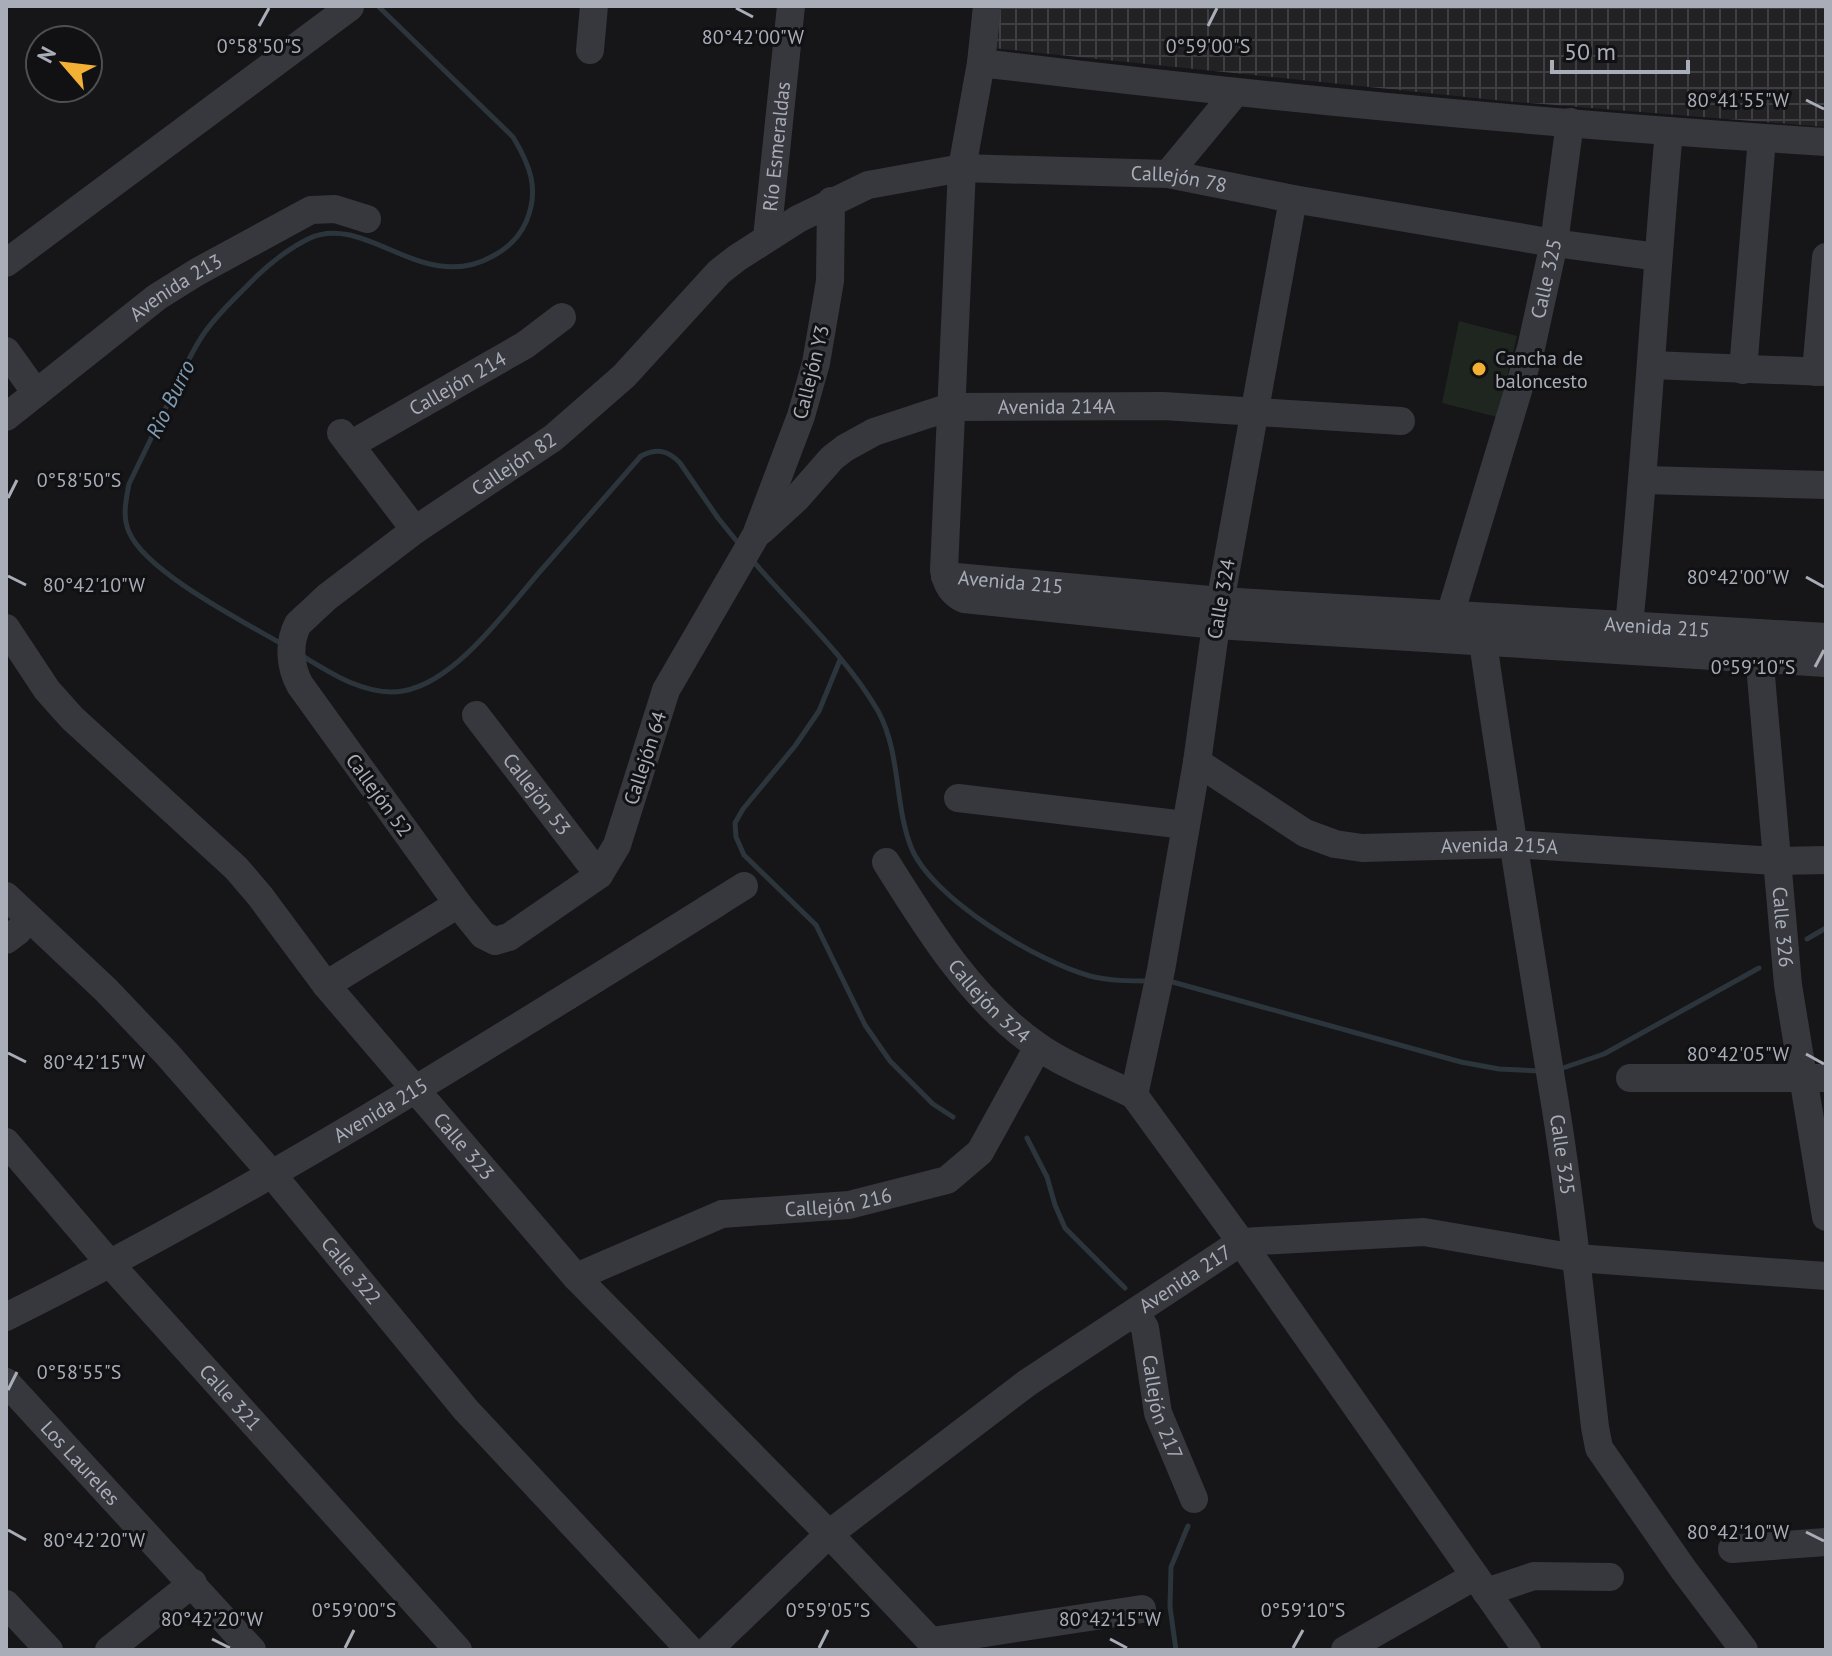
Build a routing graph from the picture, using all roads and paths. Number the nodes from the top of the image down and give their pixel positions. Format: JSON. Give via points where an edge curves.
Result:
{"nodes":[{"id":1,"x":594,"y":6,"type":"edge"},
{"id":2,"x":791,"y":6,"type":"edge"},
{"id":3,"x":987,"y":6,"type":"edge"},
{"id":4,"x":350,"y":7,"type":"edge"},
{"id":5,"x":590,"y":50,"type":"dead end"},
{"id":6,"x":981,"y":63,"type":"junction"},
{"id":7,"x":1235,"y":93,"type":"junction"},
{"id":8,"x":1570,"y":122,"type":"junction"},
{"id":9,"x":1669,"y":131,"type":"junction"},
{"id":10,"x":1762,"y":138,"type":"junction"},
{"id":11,"x":1826,"y":142,"type":"edge"},
{"id":12,"x":962,"y":168,"type":"junction"},
{"id":13,"x":1168,"y":174,"type":"junction"},
{"id":14,"x":1293,"y":199,"type":"junction"},
{"id":15,"x":831,"y":201,"type":"junction"},
{"id":16,"x":367,"y":219,"type":"dead end"},
{"id":17,"x":767,"y":238,"type":"junction"},
{"id":18,"x":1554,"y":243,"type":"junction"},
{"id":19,"x":1658,"y":257,"type":"junction"},
{"id":20,"x":1826,"y":257,"type":"edge"},
{"id":21,"x":6,"y":263,"type":"edge"},
{"id":22,"x":719,"y":272,"type":"joint"},
{"id":23,"x":562,"y":317,"type":"dead end"},
{"id":24,"x":6,"y":351,"type":"edge"},
{"id":25,"x":1652,"y":365,"type":"junction"},
{"id":26,"x":1743,"y":370,"type":"junction"},
{"id":27,"x":1821,"y":372,"type":"edge"},
{"id":28,"x":36,"y":393,"type":"junction"},
{"id":29,"x":950,"y":407,"type":"junction"},
{"id":30,"x":1254,"y":413,"type":"junction"},
{"id":31,"x":6,"y":417,"type":"edge"},
{"id":32,"x":1401,"y":421,"type":"dead end"},
{"id":33,"x":1644,"y":480,"type":"junction"},
{"id":34,"x":1826,"y":485,"type":"edge"},
{"id":35,"x":415,"y":530,"type":"junction"},
{"id":36,"x":756,"y":535,"type":"junction"},
{"id":37,"x":1218,"y":613,"type":"junction"},
{"id":38,"x":1450,"y":615,"type":"junction"},
{"id":39,"x":1629,"y":625,"type":"junction"},
{"id":40,"x":6,"y":628,"type":"edge"},
{"id":41,"x":1485,"y":630,"type":"junction"},
{"id":42,"x":293,"y":634,"type":"joint"},
{"id":43,"x":1826,"y":637,"type":"edge"},
{"id":44,"x":1758,"y":646,"type":"junction"},
{"id":45,"x":1826,"y":663,"type":"edge"},
{"id":46,"x":476,"y":715,"type":"dead end"},
{"id":47,"x":1197,"y":762,"type":"junction"},
{"id":48,"x":958,"y":798,"type":"dead end"},
{"id":49,"x":1185,"y":825,"type":"junction"},
{"id":50,"x":1512,"y":844,"type":"junction"},
{"id":51,"x":1826,"y":860,"type":"edge"},
{"id":52,"x":1775,"y":861,"type":"junction"},
{"id":53,"x":886,"y":862,"type":"dead end"},
{"id":54,"x":599,"y":875,"type":"junction"},
{"id":55,"x":744,"y":886,"type":"dead end"},
{"id":56,"x":6,"y":896,"type":"edge"},
{"id":57,"x":458,"y":904,"type":"junction"},
{"id":58,"x":495,"y":941,"type":"joint"},
{"id":59,"x":326,"y":985,"type":"junction"},
{"id":60,"x":1038,"y":1047,"type":"junction"},
{"id":61,"x":1814,"y":1077,"type":"edge"},
{"id":62,"x":1630,"y":1078,"type":"dead end"},
{"id":63,"x":417,"y":1090,"type":"junction"},
{"id":64,"x":1134,"y":1095,"type":"junction"},
{"id":65,"x":6,"y":1142,"type":"edge"},
{"id":66,"x":271,"y":1173,"type":"junction"},
{"id":67,"x":1826,"y":1217,"type":"edge"},
{"id":68,"x":1241,"y":1242,"type":"junction"},
{"id":69,"x":1576,"y":1258,"type":"junction"},
{"id":70,"x":111,"y":1265,"type":"junction"},
{"id":71,"x":1826,"y":1276,"type":"edge"},
{"id":72,"x":576,"y":1277,"type":"junction"},
{"id":73,"x":1135,"y":1312,"type":"junction"},
{"id":74,"x":6,"y":1317,"type":"edge"},
{"id":75,"x":6,"y":1382,"type":"edge"},
{"id":76,"x":1194,"y":1499,"type":"dead end"},
{"id":77,"x":829,"y":1534,"type":"junction"},
{"id":78,"x":1826,"y":1542,"type":"edge"},
{"id":79,"x":1732,"y":1549,"type":"dead end"},
{"id":80,"x":1610,"y":1577,"type":"dead end"},
{"id":81,"x":193,"y":1583,"type":"junction"},
{"id":82,"x":1480,"y":1584,"type":"junction"},
{"id":83,"x":6,"y":1604,"type":"edge"},
{"id":84,"x":1142,"y":1609,"type":"dead end"},
{"id":85,"x":935,"y":1646,"type":"edge"},
{"id":86,"x":49,"y":1650,"type":"edge"},
{"id":87,"x":109,"y":1650,"type":"edge"},
{"id":88,"x":252,"y":1650,"type":"edge"},
{"id":89,"x":458,"y":1650,"type":"edge"},
{"id":90,"x":690,"y":1650,"type":"edge"},
{"id":91,"x":708,"y":1650,"type":"edge"},
{"id":92,"x":1345,"y":1650,"type":"edge"},
{"id":93,"x":1527,"y":1650,"type":"edge"},
{"id":94,"x":1744,"y":1650,"type":"edge"}],
"edges":[{"from":1,"to":5,"type":"street"},
{"from":2,"to":17,"type":"street","name":"Río Esmeraldas"},
{"from":3,"to":6,"type":"street"},
{"from":4,"to":21,"type":"street"},
{"from":6,"to":7,"type":"street"},
{"from":6,"to":12,"type":"street"},
{"from":7,"to":8,"type":"street"},
{"from":7,"to":13,"type":"street"},
{"from":8,"to":9,"type":"street"},
{"from":8,"to":18,"type":"street","name":"Calle 325"},
{"from":9,"to":10,"type":"street"},
{"from":9,"to":19,"type":"street"},
{"from":10,"to":11,"type":"street"},
{"from":10,"to":26,"type":"street"},
{"from":12,"to":13,"type":"street","name":"Callejón 78"},
{"from":12,"to":15,"type":"street","name":"Callejón 78","via":[[868,185]]},
{"from":12,"to":29,"type":"street"},
{"from":13,"to":14,"type":"street","name":"Callejón 78"},
{"from":14,"to":18,"type":"street","name":"Callejón 78"},
{"from":14,"to":30,"type":"street","name":"Calle 324"},
{"from":15,"to":17,"type":"street","name":"Callejón 78"},
{"from":15,"to":36,"type":"street","name":"Callejón Y3","via":[[830,281],[816,363]]},
{"from":16,"to":28,"type":"street","name":"Avenida 213","via":[[335,209],[311,210],[157,297]]},
{"from":17,"to":22,"type":"street","name":"Callejón 78"},
{"from":18,"to":19,"type":"street","name":"Callejón 78"},
{"from":18,"to":38,"type":"street","name":"Calle 325","via":[[1531,348]]},
{"from":19,"to":25,"type":"street"},
{"from":20,"to":27,"type":"street"},
{"from":22,"to":35,"type":"street","name":"Callejón 82","via":[[594,404],[515,465]]},
{"from":23,"to":35,"type":"street","name":"Callejón 214","via":[[525,345],[346,439]]},
{"from":24,"to":28,"type":"street"},
{"from":25,"to":26,"type":"street"},
{"from":25,"to":33,"type":"street"},
{"from":26,"to":27,"type":"street"},
{"from":28,"to":31,"type":"street","name":"Avenida 213"},
{"from":29,"to":30,"type":"street","name":"Avenida 214A","via":[[1163,406]]},
{"from":29,"to":36,"type":"street","name":"Avenida 214A","via":[[874,432],[845,448]]},
{"from":29,"to":37,"type":"street","name":"Avenida 215","via":[[945,576],[951,590],[964,599]]},
{"from":30,"to":32,"type":"street","name":"Avenida 214A"},
{"from":30,"to":37,"type":"street","name":"Calle 324"},
{"from":33,"to":34,"type":"street"},
{"from":33,"to":39,"type":"street"},
{"from":35,"to":42,"type":"street","name":"Callejón 82","via":[[327,597]]},
{"from":36,"to":54,"type":"street","name":"Callejón 64","via":[[666,690],[617,845]]},
{"from":37,"to":38,"type":"street","name":"Avenida 215"},
{"from":37,"to":41,"type":"street","name":"Avenida 215"},
{"from":37,"to":47,"type":"street","name":"Calle 324"},
{"from":38,"to":41,"type":"street","name":"Avenida 215"},
{"from":39,"to":41,"type":"street","name":"Avenida 215"},
{"from":39,"to":44,"type":"street","name":"Avenida 215"},
{"from":40,"to":59,"type":"street","name":"Calle 323","via":[[72,718],[236,868]]},
{"from":41,"to":44,"type":"street","name":"Avenida 215"},
{"from":41,"to":50,"type":"street","name":"Calle 325"},
{"from":42,"to":57,"type":"street","name":"Callejón 52","via":[[292,670],[300,685]]},
{"from":43,"to":44,"type":"street","name":"Avenida 215"},
{"from":44,"to":45,"type":"street","name":"Avenida 215"},
{"from":44,"to":52,"type":"street","name":"Calle 326"},
{"from":46,"to":54,"type":"street","name":"Callejón 53"},
{"from":47,"to":49,"type":"street","name":"Calle 324"},
{"from":47,"to":50,"type":"street","name":"Avenida 215A","via":[[1305,833],[1335,844]]},
{"from":48,"to":49,"type":"street"},
{"from":49,"to":64,"type":"street","name":"Calle 324"},
{"from":50,"to":52,"type":"street","name":"Avenida 215A"},
{"from":50,"to":69,"type":"street","name":"Calle 325"},
{"from":51,"to":52,"type":"street","name":"Avenida 215A"},
{"from":52,"to":61,"type":"street","name":"Calle 326","via":[[1788,985]]},
{"from":53,"to":60,"type":"street","name":"Callejón 324","via":[[933,936],[992,1009]]},
{"from":54,"to":58,"type":"street","name":"Callejón 64","via":[[509,937]]},
{"from":55,"to":63,"type":"street","name":"Avenida 215"},
{"from":56,"to":66,"type":"street","name":"Calle 322","via":[[106,990]]},
{"from":57,"to":58,"type":"street","name":"Callejón 52","via":[[483,935]]},
{"from":57,"to":59,"type":"street"},
{"from":59,"to":63,"type":"street","name":"Calle 323"},
{"from":60,"to":64,"type":"street","name":"Callejón 324"},
{"from":60,"to":72,"type":"street","name":"Callejón 216","via":[[980,1152],[947,1180],[849,1205],[722,1214]]},
{"from":61,"to":62,"type":"street"},
{"from":61,"to":67,"type":"street","name":"Calle 326"},
{"from":63,"to":66,"type":"street","name":"Avenida 215"},
{"from":63,"to":72,"type":"street","name":"Calle 323"},
{"from":64,"to":68,"type":"street"},
{"from":65,"to":70,"type":"street","name":"Calle 321"},
{"from":66,"to":70,"type":"street","name":"Avenida 215"},
{"from":66,"to":90,"type":"street","name":"Calle 322","via":[[466,1410]]},
{"from":68,"to":69,"type":"street","name":"Avenida 217","via":[[1424,1232]]},
{"from":68,"to":73,"type":"street","name":"Avenida 217"},
{"from":68,"to":82,"type":"street"},
{"from":69,"to":71,"type":"street","name":"Avenida 217"},
{"from":69,"to":94,"type":"street","name":"Calle 325","via":[[1599,1448]]},
{"from":70,"to":74,"type":"street","name":"Avenida 215"},
{"from":70,"to":89,"type":"street","name":"Calle 321"},
{"from":72,"to":77,"type":"street","name":"Calle 323"},
{"from":73,"to":76,"type":"street","name":"Callejón 217","via":[[1145,1328],[1158,1413]]},
{"from":73,"to":77,"type":"street","name":"Avenida 217","via":[[1027,1383]]},
{"from":75,"to":81,"type":"street","name":"Los Laureles"},
{"from":77,"to":85,"type":"street","name":"Calle 323"},
{"from":77,"to":91,"type":"street","name":"Avenida 217"},
{"from":78,"to":79,"type":"street"},
{"from":80,"to":82,"type":"street","via":[[1534,1576]]},
{"from":81,"to":87,"type":"street"},
{"from":81,"to":88,"type":"street","name":"Los Laureles"},
{"from":82,"to":92,"type":"street"},
{"from":82,"to":93,"type":"street"},
{"from":83,"to":86,"type":"street"},
{"from":84,"to":85,"type":"street"}]}
